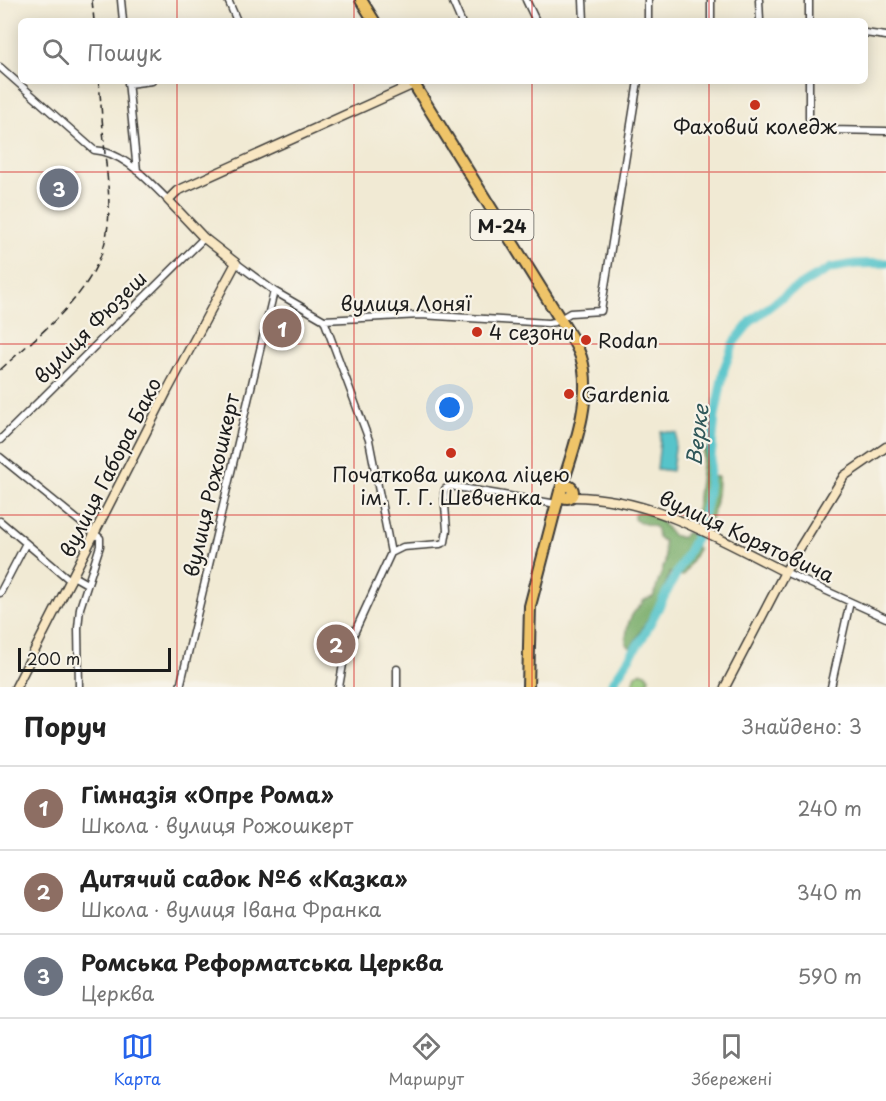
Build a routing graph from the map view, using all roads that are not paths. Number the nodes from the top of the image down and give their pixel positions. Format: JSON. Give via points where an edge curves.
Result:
{"nodes":[{"id":1,"x":121,"y":0,"type":"edge"},
{"id":2,"x":228,"y":0,"type":"edge"},
{"id":3,"x":361,"y":0,"type":"edge"},
{"id":4,"x":452,"y":0,"type":"edge"},
{"id":5,"x":526,"y":0,"type":"edge"},
{"id":6,"x":583,"y":0,"type":"edge"},
{"id":7,"x":648,"y":0,"type":"edge"},
{"id":8,"x":711,"y":0,"type":"edge"},
{"id":9,"x":759,"y":0,"type":"edge"},
{"id":10,"x":809,"y":0,"type":"edge"},
{"id":11,"x":123,"y":18,"type":"edge"},
{"id":12,"x":236,"y":18,"type":"edge"},
{"id":13,"x":372,"y":18,"type":"edge"},
{"id":14,"x":460,"y":18,"type":"edge"},
{"id":15,"x":535,"y":18,"type":"edge"},
{"id":16,"x":584,"y":18,"type":"edge"},
{"id":17,"x":648,"y":18,"type":"edge"},
{"id":18,"x":711,"y":18,"type":"edge"},
{"id":19,"x":760,"y":18,"type":"edge"},
{"id":20,"x":809,"y":18,"type":"edge"},
{"id":21,"x":868,"y":33,"type":"edge"},
{"id":22,"x":886,"y":36,"type":"edge"},
{"id":23,"x":0,"y":67,"type":"edge"},
{"id":24,"x":18,"y":83,"type":"edge"},
{"id":25,"x":19,"y":84,"type":"edge"},
{"id":26,"x":128,"y":84,"type":"edge"},
{"id":27,"x":412,"y":84,"type":"edge"},
{"id":28,"x":417,"y":84,"type":"edge"},
{"id":29,"x":639,"y":84,"type":"edge"},
{"id":30,"x":809,"y":84,"type":"edge"},
{"id":31,"x":886,"y":131,"type":"edge"},
{"id":32,"x":136,"y":171,"type":"junction"},
{"id":33,"x":168,"y":200,"type":"junction"},
{"id":34,"x":204,"y":238,"type":"junction"},
{"id":35,"x":236,"y":263,"type":"junction"},
{"id":36,"x":274,"y":291,"type":"junction"},
{"id":37,"x":560,"y":319,"type":"junction"},
{"id":38,"x":324,"y":320,"type":"junction"},
{"id":39,"x":0,"y":440,"type":"edge"},
{"id":40,"x":886,"y":447,"type":"edge"},
{"id":41,"x":0,"y":457,"type":"edge"},
{"id":42,"x":564,"y":497,"type":"junction"},
{"id":43,"x":0,"y":521,"type":"edge"},
{"id":44,"x":95,"y":533,"type":"junction"},
{"id":45,"x":26,"y":543,"type":"junction"},
{"id":46,"x":391,"y":553,"type":"junction"},
{"id":47,"x":785,"y":572,"type":"junction"},
{"id":48,"x":72,"y":578,"type":"junction"},
{"id":49,"x":87,"y":584,"type":"junction"},
{"id":50,"x":0,"y":593,"type":"edge"},
{"id":51,"x":850,"y":602,"type":"junction"},
{"id":52,"x":886,"y":618,"type":"edge"},
{"id":53,"x":397,"y":669,"type":"dead end"},
{"id":54,"x":16,"y":687,"type":"edge"},
{"id":55,"x":79,"y":687,"type":"edge"},
{"id":56,"x":180,"y":687,"type":"edge"},
{"id":57,"x":339,"y":687,"type":"edge"},
{"id":58,"x":397,"y":687,"type":"edge"},
{"id":59,"x":528,"y":687,"type":"edge"},
{"id":60,"x":725,"y":687,"type":"edge"},
{"id":61,"x":831,"y":687,"type":"edge"}],
"edges":[{"from":1,"to":11,"type":"street"},
{"from":2,"to":12,"type":"street"},
{"from":3,"to":13,"type":"highway"},
{"from":4,"to":14,"type":"street"},
{"from":5,"to":15,"type":"street"},
{"from":6,"to":16,"type":"street"},
{"from":7,"to":17,"type":"street"},
{"from":8,"to":18,"type":"street"},
{"from":9,"to":19,"type":"street"},
{"from":10,"to":20,"type":"street"},
{"from":21,"to":22,"type":"street"},
{"from":23,"to":24,"type":"street","name":"вулиця Лоняї"},
{"from":25,"to":32,"type":"street","name":"вулиця Лоняї","via":[[94,150],[124,160]]},
{"from":26,"to":32,"type":"street"},
{"from":27,"to":33,"type":"street","via":[[177,191]]},
{"from":28,"to":37,"type":"highway","number":"М-24"},
{"from":29,"to":37,"type":"street","name":"вулиця Лоняї","via":[[601,310],[570,313]]},
{"from":30,"to":31,"type":"street","via":[[809,118],[814,127]]},
{"from":32,"to":33,"type":"street","name":"вулиця Лоняї"},
{"from":33,"to":34,"type":"street","name":"вулиця Лоняї"},
{"from":34,"to":35,"type":"street","name":"вулиця Лоняї"},
{"from":34,"to":39,"type":"street","name":"вулиця Фюзеш"},
{"from":35,"to":36,"type":"street","name":"вулиця Лоняї"},
{"from":35,"to":44,"type":"street","name":"вулиця Габора Бако"},
{"from":36,"to":38,"type":"street","name":"вулиця Лоняї"},
{"from":36,"to":56,"type":"street","name":"вулиця Рожошкерт"},
{"from":37,"to":38,"type":"street","name":"вулиця Лоняї","via":[[548,323],[421,315]]},
{"from":37,"to":42,"type":"highway","number":"М-24","via":[[581,357],[585,379],[584,408],[566,474]]},
{"from":38,"to":46,"type":"street","via":[[369,440]]},
{"from":40,"to":47,"type":"street","via":[[844,476]]},
{"from":41,"to":44,"type":"street"},
{"from":42,"to":46,"type":"street","via":[[450,486],[444,493],[445,542]]},
{"from":42,"to":47,"type":"street","name":"вулиця Корятовича","via":[[590,496],[662,512]]},
{"from":42,"to":59,"type":"highway","via":[[530,606]]},
{"from":43,"to":45,"type":"street"},
{"from":44,"to":48,"type":"street","name":"вулиця Габора Бако"},
{"from":44,"to":49,"type":"street","via":[[100,546]]},
{"from":45,"to":48,"type":"street"},
{"from":45,"to":50,"type":"street"},
{"from":46,"to":57,"type":"street","via":[[345,653]]},
{"from":47,"to":51,"type":"street","name":"вулиця Корятовича"},
{"from":47,"to":60,"type":"street"},
{"from":48,"to":49,"type":"street"},
{"from":48,"to":54,"type":"street","name":"вулиця Габора Бако"},
{"from":49,"to":55,"type":"street","via":[[78,628]]},
{"from":51,"to":52,"type":"street","name":"вулиця Корятовича"},
{"from":51,"to":61,"type":"street"},
{"from":53,"to":58,"type":"street"}]}
